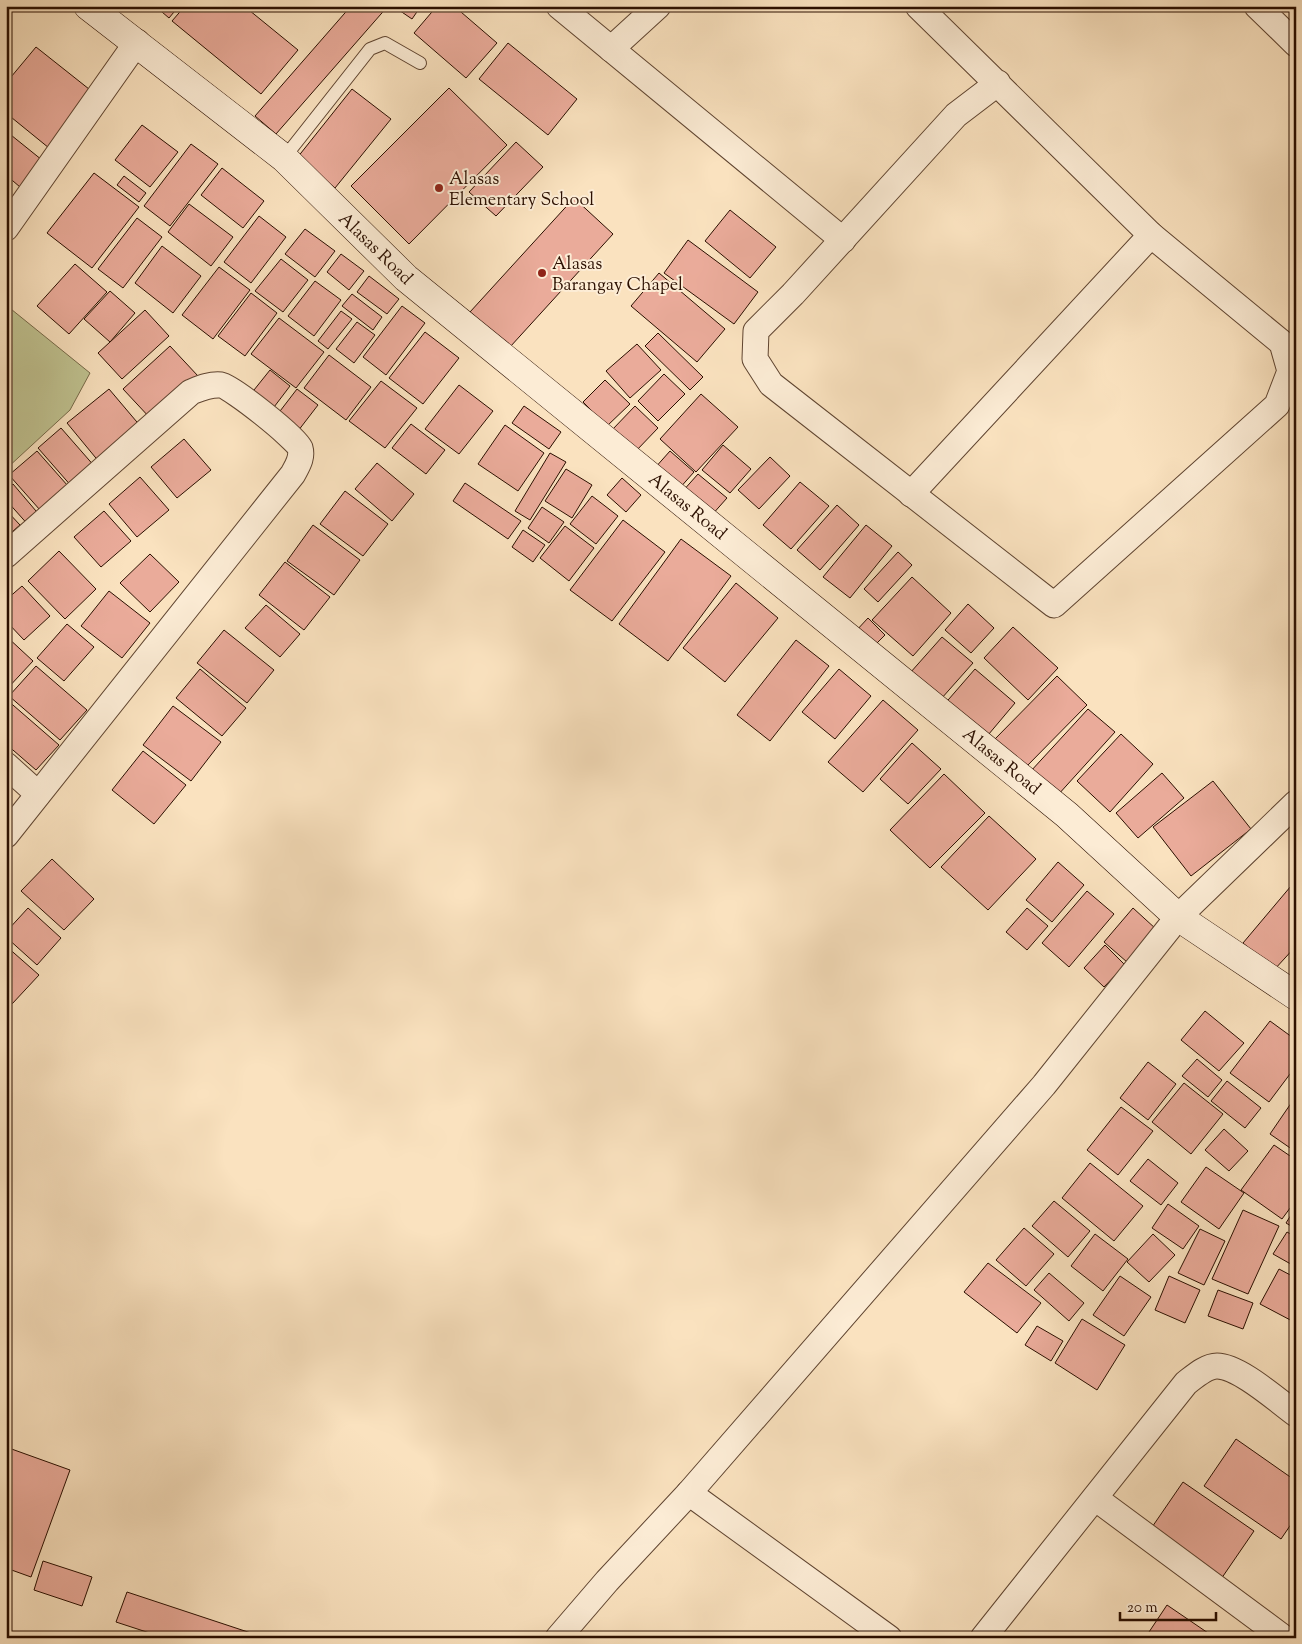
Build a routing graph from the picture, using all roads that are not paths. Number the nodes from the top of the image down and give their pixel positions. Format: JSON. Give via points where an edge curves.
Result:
{"nodes":[{"id":1,"x":88,"y":6,"type":"edge"},
{"id":2,"x":559,"y":6,"type":"edge"},
{"id":3,"x":658,"y":6,"type":"edge"},
{"id":4,"x":918,"y":6,"type":"edge"},
{"id":5,"x":1257,"y":6,"type":"edge"},
{"id":6,"x":137,"y":42,"type":"junction"},
{"id":7,"x":1296,"y":44,"type":"edge"},
{"id":8,"x":611,"y":49,"type":"junction"},
{"id":9,"x":420,"y":62,"type":"dead end"},
{"id":10,"x":998,"y":83,"type":"junction"},
{"id":11,"x":284,"y":158,"type":"junction"},
{"id":12,"x":6,"y":228,"type":"edge"},
{"id":13,"x":1151,"y":235,"type":"junction"},
{"id":14,"x":843,"y":240,"type":"junction"},
{"id":15,"x":1293,"y":371,"type":"edge"},
{"id":16,"x":911,"y":494,"type":"junction"},
{"id":17,"x":6,"y":556,"type":"edge"},
{"id":18,"x":6,"y":765,"type":"edge"},
{"id":19,"x":38,"y":794,"type":"junction"},
{"id":20,"x":1296,"y":803,"type":"edge"},
{"id":21,"x":6,"y":835,"type":"edge"},
{"id":22,"x":1178,"y":917,"type":"junction"},
{"id":23,"x":1296,"y":996,"type":"edge"},
{"id":24,"x":1296,"y":1414,"type":"edge"},
{"id":25,"x":689,"y":1493,"type":"junction"},
{"id":26,"x":1095,"y":1498,"type":"junction"},
{"id":27,"x":558,"y":1638,"type":"edge"},
{"id":28,"x":889,"y":1638,"type":"edge"},
{"id":29,"x":983,"y":1638,"type":"edge"},
{"id":30,"x":1284,"y":1638,"type":"edge"}],
"edges":[{"from":1,"to":6,"type":"street","name":"Alasas Road"},
{"from":2,"to":8,"type":"street"},
{"from":3,"to":8,"type":"street"},
{"from":4,"to":10,"type":"street"},
{"from":5,"to":7,"type":"street"},
{"from":6,"to":11,"type":"street","name":"Alasas Road"},
{"from":6,"to":12,"type":"street"},
{"from":8,"to":14,"type":"street"},
{"from":9,"to":11,"type":"lane","via":[[385,43],[370,49]]},
{"from":10,"to":13,"type":"street"},
{"from":10,"to":14,"type":"street","via":[[956,115]]},
{"from":11,"to":22,"type":"street","name":"Alasas Road","via":[[406,278],[1067,814]]},
{"from":13,"to":15,"type":"street","via":[[1282,343]]},
{"from":13,"to":16,"type":"street"},
{"from":14,"to":16,"type":"street","via":[[756,331],[755,359],[771,384]]},
{"from":15,"to":16,"type":"street","via":[[1277,405],[1054,605]]},
{"from":17,"to":19,"type":"street","via":[[191,392],[208,385],[223,385],[236,392],[292,437],[300,448],[300,461],[293,474]]},
{"from":18,"to":19,"type":"street"},
{"from":19,"to":21,"type":"street"},
{"from":20,"to":22,"type":"street"},
{"from":22,"to":23,"type":"street","name":"Alasas Road"},
{"from":22,"to":25,"type":"street","via":[[1044,1085]]},
{"from":24,"to":26,"type":"street","via":[[1238,1373],[1216,1366],[1186,1383]]},
{"from":25,"to":27,"type":"street"},
{"from":25,"to":28,"type":"street"},
{"from":26,"to":29,"type":"street"},
{"from":26,"to":30,"type":"street"}]}
